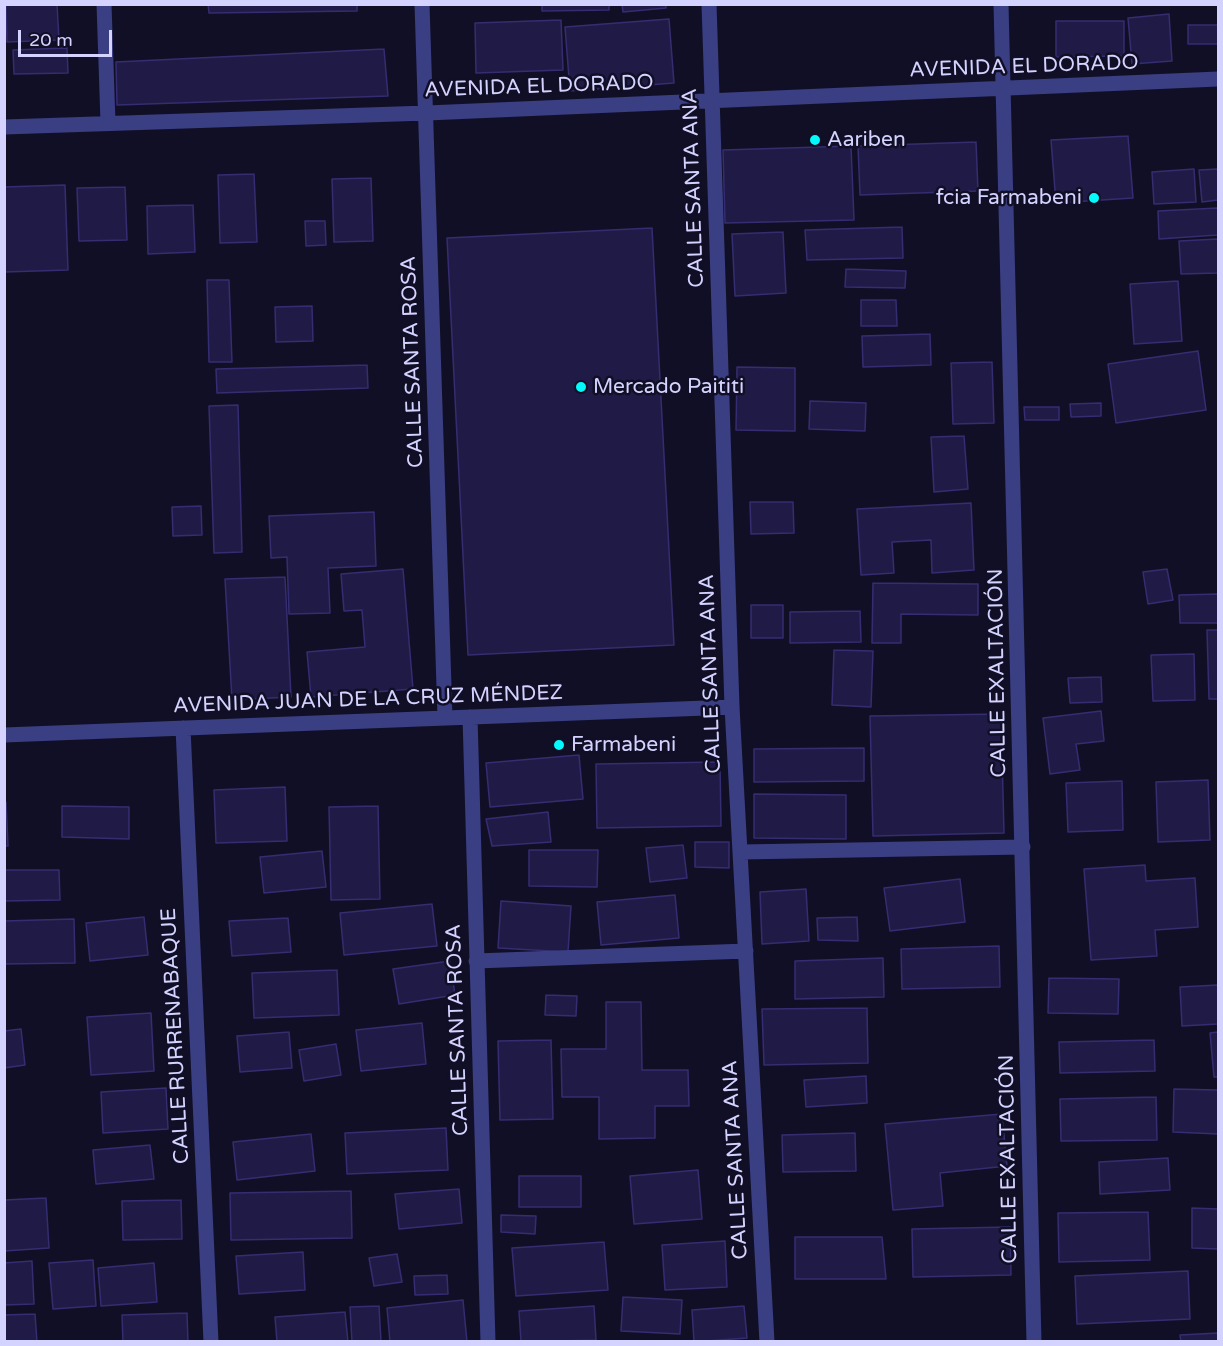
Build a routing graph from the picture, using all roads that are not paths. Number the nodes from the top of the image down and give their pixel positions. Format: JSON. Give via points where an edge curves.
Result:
{"nodes":[{"id":1,"x":104,"y":4,"type":"edge"},
{"id":2,"x":422,"y":4,"type":"edge"},
{"id":3,"x":709,"y":4,"type":"edge"},
{"id":4,"x":1001,"y":4,"type":"edge"},
{"id":5,"x":1218,"y":79,"type":"edge"},
{"id":6,"x":1005,"y":88,"type":"junction"},
{"id":7,"x":712,"y":101,"type":"junction"},
{"id":8,"x":427,"y":113,"type":"junction"},
{"id":9,"x":108,"y":123,"type":"junction"},
{"id":10,"x":4,"y":127,"type":"edge"},
{"id":11,"x":732,"y":707,"type":"junction"},
{"id":12,"x":470,"y":717,"type":"junction"},
{"id":13,"x":445,"y":718,"type":"junction"},
{"id":14,"x":183,"y":728,"type":"junction"},
{"id":15,"x":4,"y":735,"type":"edge"},
{"id":16,"x":1023,"y":847,"type":"junction"},
{"id":17,"x":741,"y":852,"type":"junction"},
{"id":18,"x":746,"y":951,"type":"junction"},
{"id":19,"x":476,"y":961,"type":"junction"},
{"id":20,"x":211,"y":1341,"type":"edge"},
{"id":21,"x":488,"y":1341,"type":"edge"},
{"id":22,"x":767,"y":1341,"type":"edge"},
{"id":23,"x":1034,"y":1341,"type":"edge"}],
"edges":[{"from":1,"to":9,"type":"street"},
{"from":2,"to":8,"type":"street","name":"CALLE SANTA ROSA"},
{"from":3,"to":7,"type":"street","name":"CALLE SANTA ANA"},
{"from":4,"to":6,"type":"street","name":"CALLE EXALTACIÓN"},
{"from":5,"to":6,"type":"street","name":"AVENIDA EL DORADO"},
{"from":6,"to":7,"type":"street","name":"AVENIDA EL DORADO"},
{"from":6,"to":16,"type":"street","name":"CALLE EXALTACIÓN"},
{"from":7,"to":8,"type":"street","name":"AVENIDA EL DORADO"},
{"from":7,"to":11,"type":"street","name":"CALLE SANTA ANA"},
{"from":8,"to":9,"type":"street","name":"AVENIDA EL DORADO"},
{"from":8,"to":13,"type":"street","name":"CALLE SANTA ROSA"},
{"from":9,"to":10,"type":"street","name":"AVENIDA EL DORADO"},
{"from":11,"to":12,"type":"street","name":"AVENIDA JUAN DE LA CRUZ MÉNDEZ"},
{"from":11,"to":17,"type":"street","name":"CALLE SANTA ANA"},
{"from":12,"to":13,"type":"street","name":"AVENIDA JUAN DE LA CRUZ MÉNDEZ"},
{"from":12,"to":19,"type":"street","name":"CALLE SANTA ROSA"},
{"from":13,"to":14,"type":"street","name":"AVENIDA JUAN DE LA CRUZ MÉNDEZ"},
{"from":14,"to":15,"type":"street","name":"AVENIDA JUAN DE LA CRUZ MÉNDEZ"},
{"from":14,"to":20,"type":"street","name":"CALLE RURRENABAQUE"},
{"from":16,"to":17,"type":"street"},
{"from":16,"to":23,"type":"street","name":"CALLE EXALTACIÓN"},
{"from":17,"to":18,"type":"street","name":"CALLE SANTA ANA"},
{"from":18,"to":19,"type":"street"},
{"from":18,"to":22,"type":"street","name":"CALLE SANTA ANA"},
{"from":19,"to":21,"type":"street","name":"CALLE SANTA ROSA"}]}
